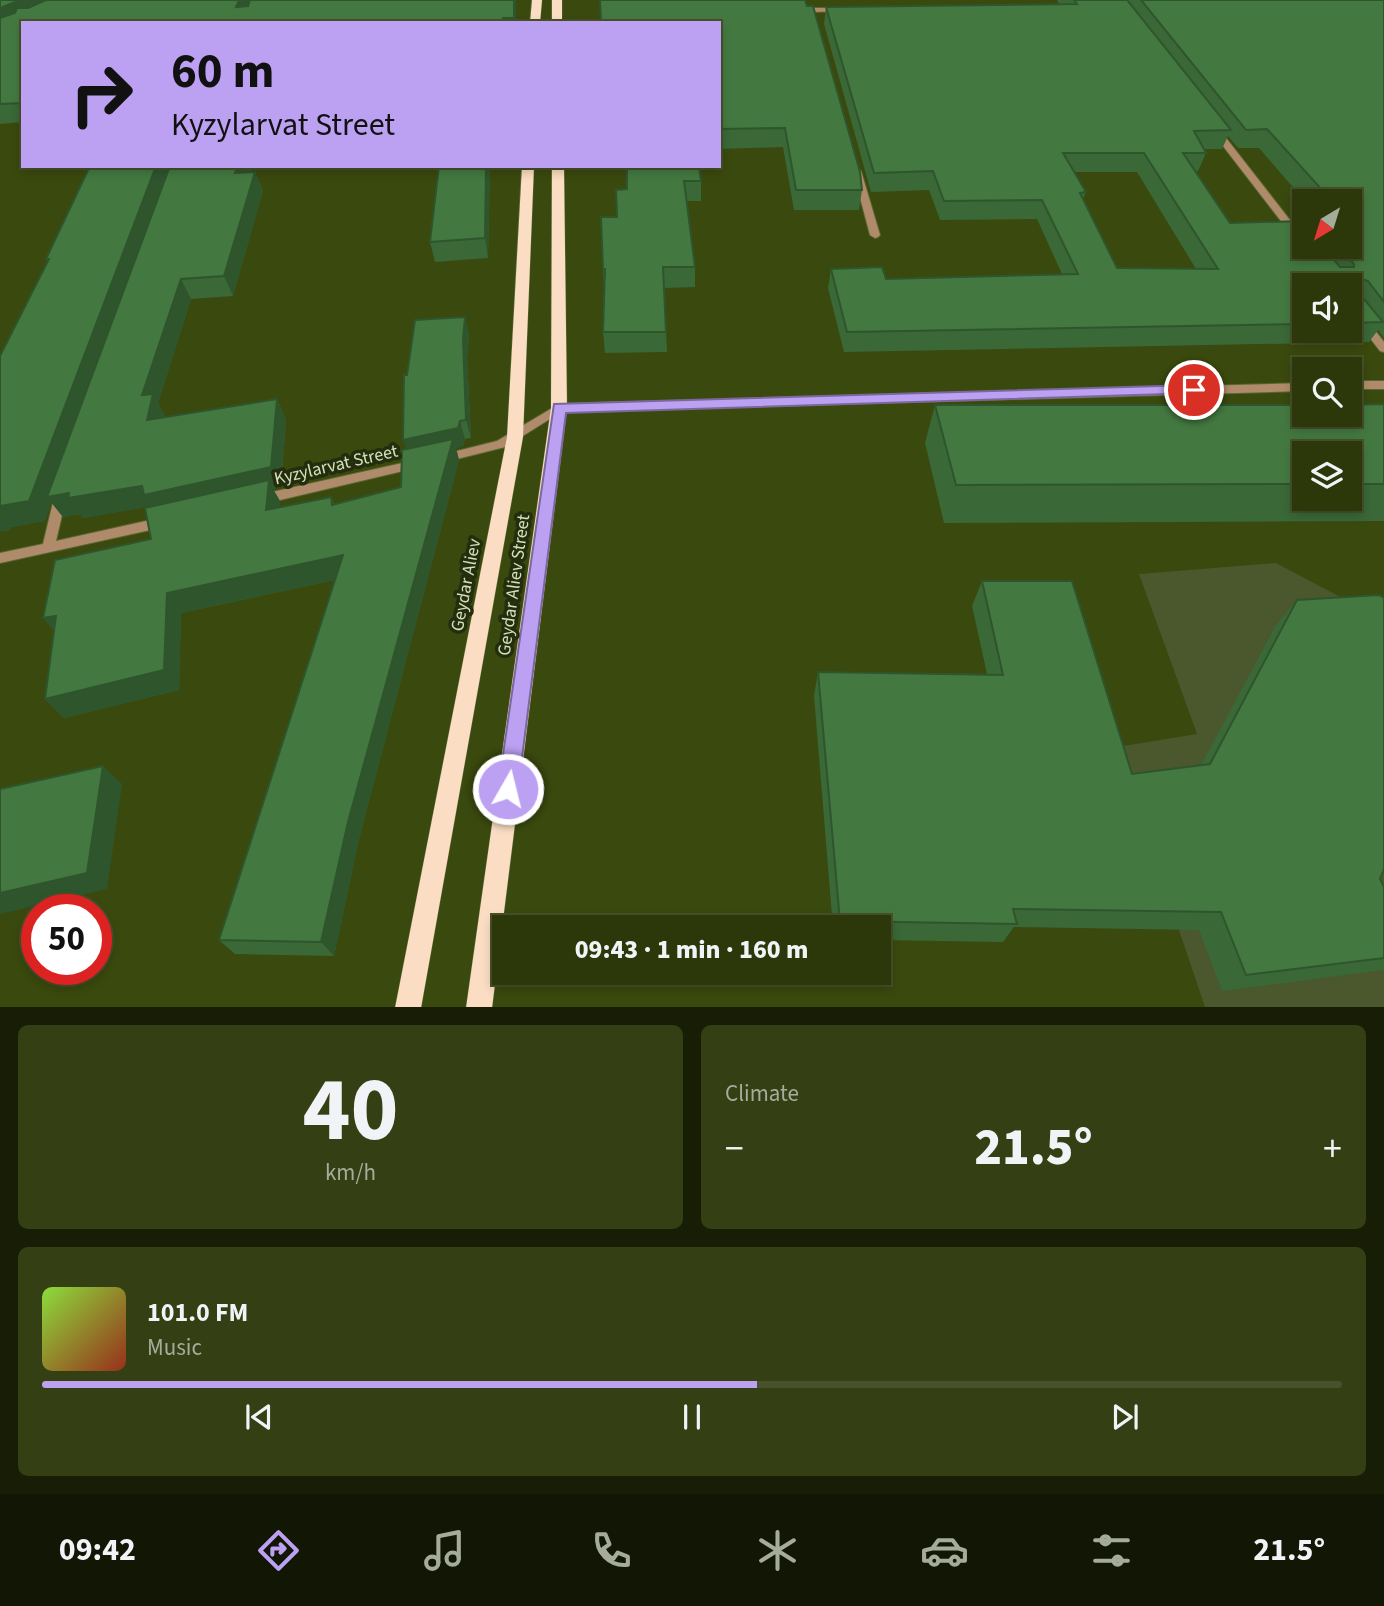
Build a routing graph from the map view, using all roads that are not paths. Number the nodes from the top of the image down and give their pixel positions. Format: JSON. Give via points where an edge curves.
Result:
{"nodes":[{"id":1,"x":537,"y":0,"type":"edge"},
{"id":2,"x":557,"y":0,"type":"edge"},
{"id":3,"x":811,"y":0,"type":"edge"},
{"id":4,"x":813,"y":10,"type":"junction"},
{"id":5,"x":853,"y":10,"type":"edge"},
{"id":6,"x":536,"y":21,"type":"edge"},
{"id":7,"x":557,"y":21,"type":"edge"},
{"id":8,"x":817,"y":23,"type":"edge"},
{"id":9,"x":1206,"y":118,"type":"edge"},
{"id":10,"x":853,"y":155,"type":"edge"},
{"id":11,"x":528,"y":168,"type":"edge"},
{"id":12,"x":558,"y":168,"type":"edge"},
{"id":13,"x":1292,"y":230,"type":"edge"},
{"id":14,"x":875,"y":234,"type":"dead end"},
{"id":15,"x":1362,"y":321,"type":"edge"},
{"id":16,"x":1384,"y":349,"type":"edge"},
{"id":17,"x":1384,"y":384,"type":"edge"},
{"id":18,"x":1362,"y":385,"type":"edge"},
{"id":19,"x":1292,"y":387,"type":"edge"},
{"id":20,"x":559,"y":408,"type":"junction"},
{"id":21,"x":515,"y":437,"type":"junction"},
{"id":22,"x":64,"y":486,"type":"edge"},
{"id":23,"x":247,"y":503,"type":"edge"},
{"id":24,"x":181,"y":518,"type":"edge"},
{"id":25,"x":48,"y":548,"type":"junction"},
{"id":26,"x":0,"y":558,"type":"edge"},
{"id":27,"x":408,"y":1007,"type":"edge"},
{"id":28,"x":479,"y":1007,"type":"edge"}],
"edges":[{"from":1,"to":6,"type":"main road"},
{"from":2,"to":7,"type":"main road"},
{"from":3,"to":4,"type":"street"},
{"from":4,"to":5,"type":"street"},
{"from":4,"to":8,"type":"street"},
{"from":9,"to":13,"type":"street"},
{"from":10,"to":14,"type":"street"},
{"from":11,"to":21,"type":"main road","name":"Geydar Aliev"},
{"from":12,"to":20,"type":"main road","name":"Geydar Aliev Street"},
{"from":15,"to":16,"type":"street"},
{"from":17,"to":18,"type":"street"},
{"from":19,"to":20,"type":"street"},
{"from":20,"to":21,"type":"street","name":"Kyzylarvat Street"},
{"from":20,"to":28,"type":"main road","name":"Geydar Aliev Street"},
{"from":21,"to":23,"type":"street","name":"Kyzylarvat Street"},
{"from":21,"to":27,"type":"main road","name":"Geydar Aliev"},
{"from":22,"to":25,"type":"street"},
{"from":24,"to":25,"type":"street"},
{"from":25,"to":26,"type":"street"}]}
